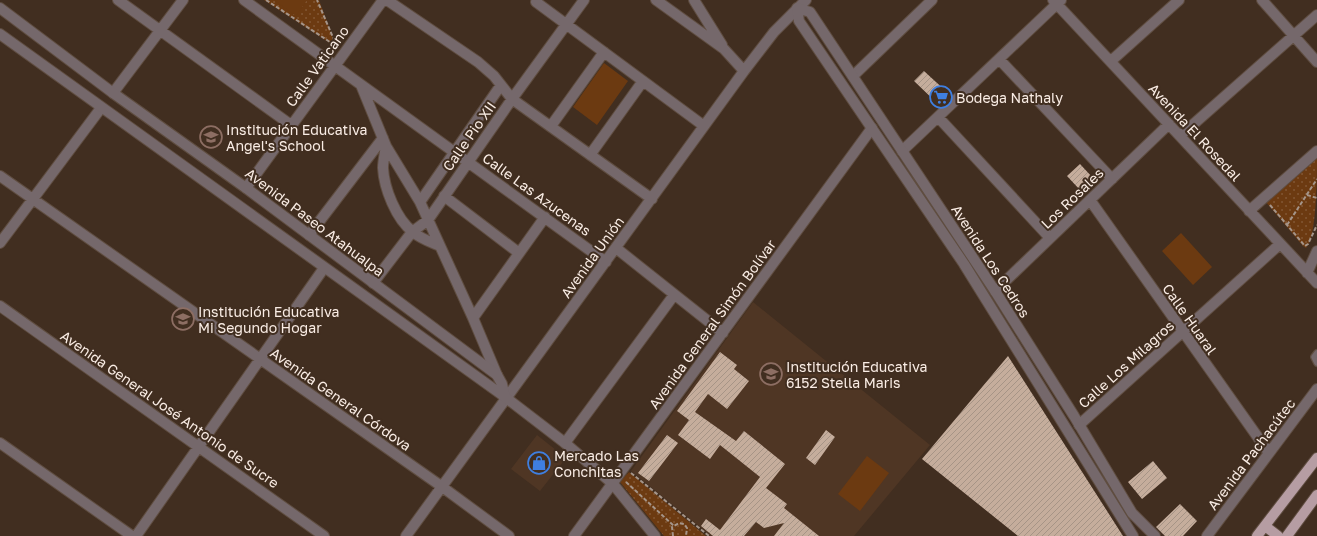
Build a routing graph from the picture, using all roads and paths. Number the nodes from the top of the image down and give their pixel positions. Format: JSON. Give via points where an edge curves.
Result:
{"nodes":[{"id":1,"x":118,"y":0,"type":"edge"},
{"id":2,"x":183,"y":0,"type":"edge"},
{"id":3,"x":244,"y":0,"type":"edge"},
{"id":4,"x":266,"y":0,"type":"edge"},
{"id":5,"x":317,"y":0,"type":"edge"},
{"id":6,"x":382,"y":0,"type":"edge"},
{"id":7,"x":387,"y":0,"type":"edge"},
{"id":8,"x":584,"y":0,"type":"edge"},
{"id":9,"x":656,"y":0,"type":"edge"},
{"id":10,"x":694,"y":0,"type":"edge"},
{"id":11,"x":806,"y":0,"type":"edge"},
{"id":12,"x":932,"y":0,"type":"edge"},
{"id":13,"x":1179,"y":0,"type":"edge"},
{"id":14,"x":1262,"y":0,"type":"edge"},
{"id":15,"x":1057,"y":1,"type":"edge"},
{"id":16,"x":536,"y":2,"type":"dead end"},
{"id":17,"x":795,"y":4,"type":"edge"},
{"id":18,"x":0,"y":8,"type":"edge"},
{"id":19,"x":1317,"y":14,"type":"edge"},
{"id":20,"x":567,"y":25,"type":"junction"},
{"id":21,"x":160,"y":31,"type":"junction"},
{"id":22,"x":0,"y":34,"type":"edge"},
{"id":23,"x":1293,"y":36,"type":"junction"},
{"id":24,"x":724,"y":49,"type":"junction"},
{"id":25,"x":604,"y":52,"type":"junction"},
{"id":26,"x":999,"y":59,"type":"junction"},
{"id":27,"x":1110,"y":61,"type":"junction"},
{"id":28,"x":1317,"y":62,"type":"edge"},
{"id":29,"x":335,"y":66,"type":"junction"},
{"id":30,"x":744,"y":71,"type":"junction"},
{"id":31,"x":853,"y":76,"type":"junction"},
{"id":32,"x":643,"y":81,"type":"junction"},
{"id":33,"x":361,"y":84,"type":"junction"},
{"id":34,"x":501,"y":85,"type":"junction"},
{"id":35,"x":113,"y":93,"type":"junction"},
{"id":36,"x":512,"y":99,"type":"junction"},
{"id":37,"x":101,"y":108,"type":"junction"},
{"id":38,"x":938,"y":117,"type":"junction"},
{"id":39,"x":1169,"y":124,"type":"junction"},
{"id":40,"x":291,"y":125,"type":"junction"},
{"id":41,"x":551,"y":126,"type":"junction"},
{"id":42,"x":704,"y":126,"type":"junction"},
{"id":43,"x":872,"y":128,"type":"junction"},
{"id":44,"x":1180,"y":136,"type":"junction"},
{"id":45,"x":384,"y":142,"type":"junction"},
{"id":46,"x":902,"y":151,"type":"junction"},
{"id":47,"x":1317,"y":151,"type":"edge"},
{"id":48,"x":455,"y":152,"type":"junction"},
{"id":49,"x":590,"y":155,"type":"junction"},
{"id":50,"x":468,"y":162,"type":"junction"},
{"id":51,"x":0,"y":176,"type":"edge"},
{"id":52,"x":1112,"y":179,"type":"junction"},
{"id":53,"x":1317,"y":179,"type":"edge"},
{"id":54,"x":246,"y":188,"type":"junction"},
{"id":55,"x":1307,"y":194,"type":"junction"},
{"id":56,"x":444,"y":196,"type":"junction"},
{"id":57,"x":1317,"y":197,"type":"edge"},
{"id":58,"x":652,"y":199,"type":"junction"},
{"id":59,"x":32,"y":200,"type":"junction"},
{"id":60,"x":1090,"y":200,"type":"junction"},
{"id":61,"x":420,"y":202,"type":"junction"},
{"id":62,"x":1267,"y":202,"type":"dead end"},
{"id":63,"x":1249,"y":211,"type":"junction"},
{"id":64,"x":545,"y":217,"type":"junction"},
{"id":65,"x":428,"y":220,"type":"junction"},
{"id":66,"x":1287,"y":225,"type":"junction"},
{"id":67,"x":1317,"y":225,"type":"edge"},
{"id":68,"x":412,"y":232,"type":"junction"},
{"id":69,"x":309,"y":235,"type":"junction"},
{"id":70,"x":1050,"y":238,"type":"junction"},
{"id":71,"x":0,"y":243,"type":"edge"},
{"id":72,"x":1280,"y":244,"type":"junction"},
{"id":73,"x":440,"y":246,"type":"junction"},
{"id":74,"x":616,"y":248,"type":"junction"},
{"id":75,"x":1317,"y":252,"type":"edge"},
{"id":76,"x":519,"y":253,"type":"junction"},
{"id":77,"x":606,"y":262,"type":"junction"},
{"id":78,"x":324,"y":268,"type":"junction"},
{"id":79,"x":1307,"y":273,"type":"junction"},
{"id":80,"x":373,"y":282,"type":"junction"},
{"id":81,"x":1317,"y":283,"type":"edge"},
{"id":82,"x":995,"y":291,"type":"junction"},
{"id":83,"x":674,"y":295,"type":"junction"},
{"id":84,"x":0,"y":306,"type":"edge"},
{"id":85,"x":473,"y":318,"type":"junction"},
{"id":86,"x":1182,"y":332,"type":"junction"},
{"id":87,"x":722,"y":333,"type":"junction"},
{"id":88,"x":1317,"y":353,"type":"edge"},
{"id":89,"x":259,"y":359,"type":"junction"},
{"id":90,"x":1317,"y":362,"type":"edge"},
{"id":91,"x":497,"y":375,"type":"junction"},
{"id":92,"x":1317,"y":389,"type":"edge"},
{"id":93,"x":505,"y":397,"type":"junction"},
{"id":94,"x":1079,"y":425,"type":"junction"},
{"id":95,"x":0,"y":443,"type":"edge"},
{"id":96,"x":566,"y":443,"type":"junction"},
{"id":97,"x":198,"y":446,"type":"junction"},
{"id":98,"x":1269,"y":453,"type":"junction"},
{"id":99,"x":1317,"y":458,"type":"edge"},
{"id":100,"x":626,"y":475,"type":"dead end"},
{"id":101,"x":622,"y":479,"type":"dead end"},
{"id":102,"x":613,"y":484,"type":"junction"},
{"id":103,"x":441,"y":486,"type":"junction"},
{"id":104,"x":1317,"y":496,"type":"edge"},
{"id":105,"x":689,"y":520,"type":"junction"},
{"id":106,"x":685,"y":525,"type":"junction"},
{"id":107,"x":674,"y":526,"type":"junction"},
{"id":108,"x":1265,"y":526,"type":"junction"},
{"id":109,"x":671,"y":531,"type":"junction"},
{"id":110,"x":666,"y":532,"type":"dead end"},
{"id":111,"x":132,"y":536,"type":"edge"},
{"id":112,"x":136,"y":536,"type":"edge"},
{"id":113,"x":324,"y":536,"type":"edge"},
{"id":114,"x":406,"y":536,"type":"edge"},
{"id":115,"x":509,"y":536,"type":"edge"},
{"id":116,"x":574,"y":536,"type":"edge"},
{"id":117,"x":655,"y":536,"type":"edge"},
{"id":118,"x":673,"y":536,"type":"edge"},
{"id":119,"x":686,"y":536,"type":"edge"},
{"id":120,"x":709,"y":536,"type":"edge"},
{"id":121,"x":1133,"y":536,"type":"edge"},
{"id":122,"x":1155,"y":536,"type":"edge"},
{"id":123,"x":1207,"y":536,"type":"edge"},
{"id":124,"x":1257,"y":536,"type":"edge"},
{"id":125,"x":1278,"y":536,"type":"edge"},
{"id":126,"x":1287,"y":536,"type":"edge"}],
"edges":[{"from":1,"to":21,"type":"street"},
{"from":2,"to":21,"type":"street"},
{"from":3,"to":29,"type":"street","name":"Calle Las Azucenas"},
{"from":4,"to":5,"type":"path","via":[[333,44]]},
{"from":6,"to":29,"type":"street","name":"Calle Vaticano"},
{"from":7,"to":34,"type":"street","via":[[478,62]]},
{"from":8,"to":20,"type":"street","name":"Calle Pio XII"},
{"from":9,"to":24,"type":"street"},
{"from":10,"to":24,"type":"street"},
{"from":11,"to":17,"type":"street","name":"Avenida Unión"},
{"from":12,"to":31,"type":"street"},
{"from":13,"to":27,"type":"street"},
{"from":14,"to":23,"type":"street"},
{"from":15,"to":26,"type":"street"},
{"from":15,"to":27,"type":"street","name":"Avenida El Rosedal"},
{"from":16,"to":20,"type":"street"},
{"from":17,"to":30,"type":"street","name":"Avenida Unión"},
{"from":17,"to":31,"type":"street","name":"Avenida Los Cedros","via":[[810,12]]},
{"from":17,"to":43,"type":"street","name":"Avenida Los Cedros","via":[[799,21]]},
{"from":18,"to":35,"type":"street","name":"Avenida Paseo Atahualpa"},
{"from":19,"to":23,"type":"street"},
{"from":20,"to":25,"type":"street"},
{"from":20,"to":36,"type":"street","name":"Calle Pio XII"},
{"from":21,"to":35,"type":"street"},
{"from":21,"to":40,"type":"street"},
{"from":22,"to":37,"type":"street"},
{"from":23,"to":28,"type":"street"},
{"from":23,"to":44,"type":"street"},
{"from":24,"to":30,"type":"street"},
{"from":25,"to":32,"type":"street"},
{"from":25,"to":41,"type":"street"},
{"from":26,"to":38,"type":"street"},
{"from":26,"to":52,"type":"street"},
{"from":27,"to":39,"type":"street","name":"Avenida El Rosedal"},
{"from":29,"to":33,"type":"street","name":"Calle Las Azucenas"},
{"from":29,"to":40,"type":"street","name":"Calle Vaticano"},
{"from":30,"to":42,"type":"street","name":"Avenida Unión"},
{"from":31,"to":46,"type":"street","name":"Avenida Los Cedros"},
{"from":32,"to":42,"type":"street"},
{"from":32,"to":49,"type":"street"},
{"from":33,"to":45,"type":"street"},
{"from":33,"to":48,"type":"street","name":"Calle Las Azucenas"},
{"from":34,"to":36,"type":"street"},
{"from":34,"to":48,"type":"street","name":"Calle Pio XII"},
{"from":35,"to":54,"type":"street","name":"Avenida Paseo Atahualpa"},
{"from":36,"to":41,"type":"street"},
{"from":36,"to":50,"type":"street","name":"Calle Pio XII"},
{"from":37,"to":59,"type":"street"},
{"from":37,"to":78,"type":"street"},
{"from":38,"to":46,"type":"street"},
{"from":38,"to":70,"type":"street"},
{"from":39,"to":44,"type":"street","name":"Avenida El Rosedal"},
{"from":39,"to":52,"type":"street","name":"Los Rosales"},
{"from":40,"to":54,"type":"street","name":"Calle Vaticano"},
{"from":41,"to":49,"type":"street"},
{"from":42,"to":58,"type":"street","name":"Avenida Unión"},
{"from":43,"to":87,"type":"street","name":"Avenida General Simón Bolívar"},
{"from":43,"to":121,"type":"street","name":"Avenida Los Cedros","via":[[964,264]]},
{"from":44,"to":63,"type":"street","name":"Avenida El Rosedal"},
{"from":45,"to":61,"type":"street"},
{"from":45,"to":68,"type":"street","via":[[383,168],[386,185],[395,206]]},
{"from":45,"to":69,"type":"street"},
{"from":46,"to":82,"type":"street","name":"Avenida Los Cedros"},
{"from":47,"to":63,"type":"street"},
{"from":48,"to":50,"type":"street","name":"Calle Las Azucenas"},
{"from":48,"to":61,"type":"street","name":"Calle Pio XII"},
{"from":49,"to":58,"type":"street"},
{"from":50,"to":56,"type":"street","name":"Calle Pio XII"},
{"from":50,"to":64,"type":"street","name":"Calle Las Azucenas"},
{"from":51,"to":59,"type":"street","name":"Avenida General Córdova"},
{"from":52,"to":60,"type":"street","name":"Los Rosales"},
{"from":53,"to":55,"type":"path"},
{"from":54,"to":69,"type":"street","name":"Avenida Paseo Atahualpa"},
{"from":55,"to":57,"type":"path"},
{"from":55,"to":66,"type":"path"},
{"from":56,"to":65,"type":"street","name":"Calle Pio XII"},
{"from":56,"to":76,"type":"street"},
{"from":58,"to":74,"type":"street","name":"Avenida Unión"},
{"from":59,"to":71,"type":"street"},
{"from":59,"to":89,"type":"street","name":"Avenida General Córdova"},
{"from":60,"to":70,"type":"street","name":"Los Rosales"},
{"from":60,"to":86,"type":"street","name":"Calle Huaral"},
{"from":61,"to":65,"type":"street"},
{"from":62,"to":66,"type":"path"},
{"from":63,"to":72,"type":"street","name":"Avenida El Rosedal"},
{"from":64,"to":76,"type":"street"},
{"from":64,"to":77,"type":"street","name":"Calle Las Azucenas"},
{"from":65,"to":68,"type":"street","name":"Calle Pio XII"},
{"from":65,"to":73,"type":"street"},
{"from":66,"to":67,"type":"path","via":[[1305,246]]},
{"from":68,"to":73,"type":"street"},
{"from":68,"to":80,"type":"street","name":"Calle Pio XII"},
{"from":69,"to":80,"type":"street","name":"Avenida Paseo Atahualpa"},
{"from":70,"to":82,"type":"street","name":"Los Rosales"},
{"from":72,"to":79,"type":"street","name":"Avenida El Rosedal"},
{"from":72,"to":86,"type":"street","name":"Calle Los Milagros"},
{"from":73,"to":85,"type":"street"},
{"from":74,"to":77,"type":"street","name":"Avenida Unión"},
{"from":74,"to":83,"type":"street"},
{"from":75,"to":79,"type":"street"},
{"from":76,"to":85,"type":"street"},
{"from":77,"to":93,"type":"street","name":"Avenida Unión"},
{"from":78,"to":89,"type":"street"},
{"from":78,"to":93,"type":"street"},
{"from":79,"to":81,"type":"street","name":"Avenida El Rosedal"},
{"from":80,"to":91,"type":"street","name":"Avenida Paseo Atahualpa"},
{"from":82,"to":94,"type":"street","name":"Avenida Los Cedros"},
{"from":83,"to":87,"type":"street"},
{"from":83,"to":96,"type":"street"},
{"from":84,"to":97,"type":"street","name":"Avenida General José Antonio de Sucre"},
{"from":85,"to":91,"type":"street"},
{"from":86,"to":94,"type":"street","name":"Calle Los Milagros"},
{"from":86,"to":98,"type":"street","name":"Calle Huaral"},
{"from":87,"to":102,"type":"street","name":"Avenida General Simón Bolívar"},
{"from":88,"to":90,"type":"lane","via":[[1314,357]]},
{"from":89,"to":97,"type":"street"},
{"from":89,"to":103,"type":"street","name":"Avenida General Córdova"},
{"from":91,"to":93,"type":"street"},
{"from":92,"to":98,"type":"street","name":"Avenida Pachacútec"},
{"from":93,"to":96,"type":"street"},
{"from":93,"to":103,"type":"street","name":"Avenida Unión"},
{"from":94,"to":122,"type":"street","name":"Avenida Los Cedros","via":[[1132,513]]},
{"from":95,"to":111,"type":"street"},
{"from":96,"to":102,"type":"street"},
{"from":97,"to":112,"type":"street"},
{"from":97,"to":113,"type":"street","name":"Avenida General José Antonio de Sucre"},
{"from":98,"to":123,"type":"street","name":"Avenida Pachacútec"},
{"from":99,"to":108,"type":"main road"},
{"from":100,"to":105,"type":"path","via":[[629,471]]},
{"from":101,"to":107,"type":"path"},
{"from":102,"to":116,"type":"street","name":"Avenida General Simón Bolívar"},
{"from":102,"to":117,"type":"street"},
{"from":103,"to":114,"type":"street","name":"Avenida Unión"},
{"from":103,"to":115,"type":"street","name":"Avenida General Córdova"},
{"from":104,"to":126,"type":"main road"},
{"from":105,"to":106,"type":"path"},
{"from":105,"to":120,"type":"path"},
{"from":106,"to":107,"type":"path","via":[[679,523]]},
{"from":106,"to":119,"type":"path","via":[[688,531]]},
{"from":107,"to":109,"type":"path"},
{"from":108,"to":124,"type":"main road"},
{"from":108,"to":125,"type":"main road"},
{"from":109,"to":110,"type":"path"},
{"from":109,"to":118,"type":"path"}]}
